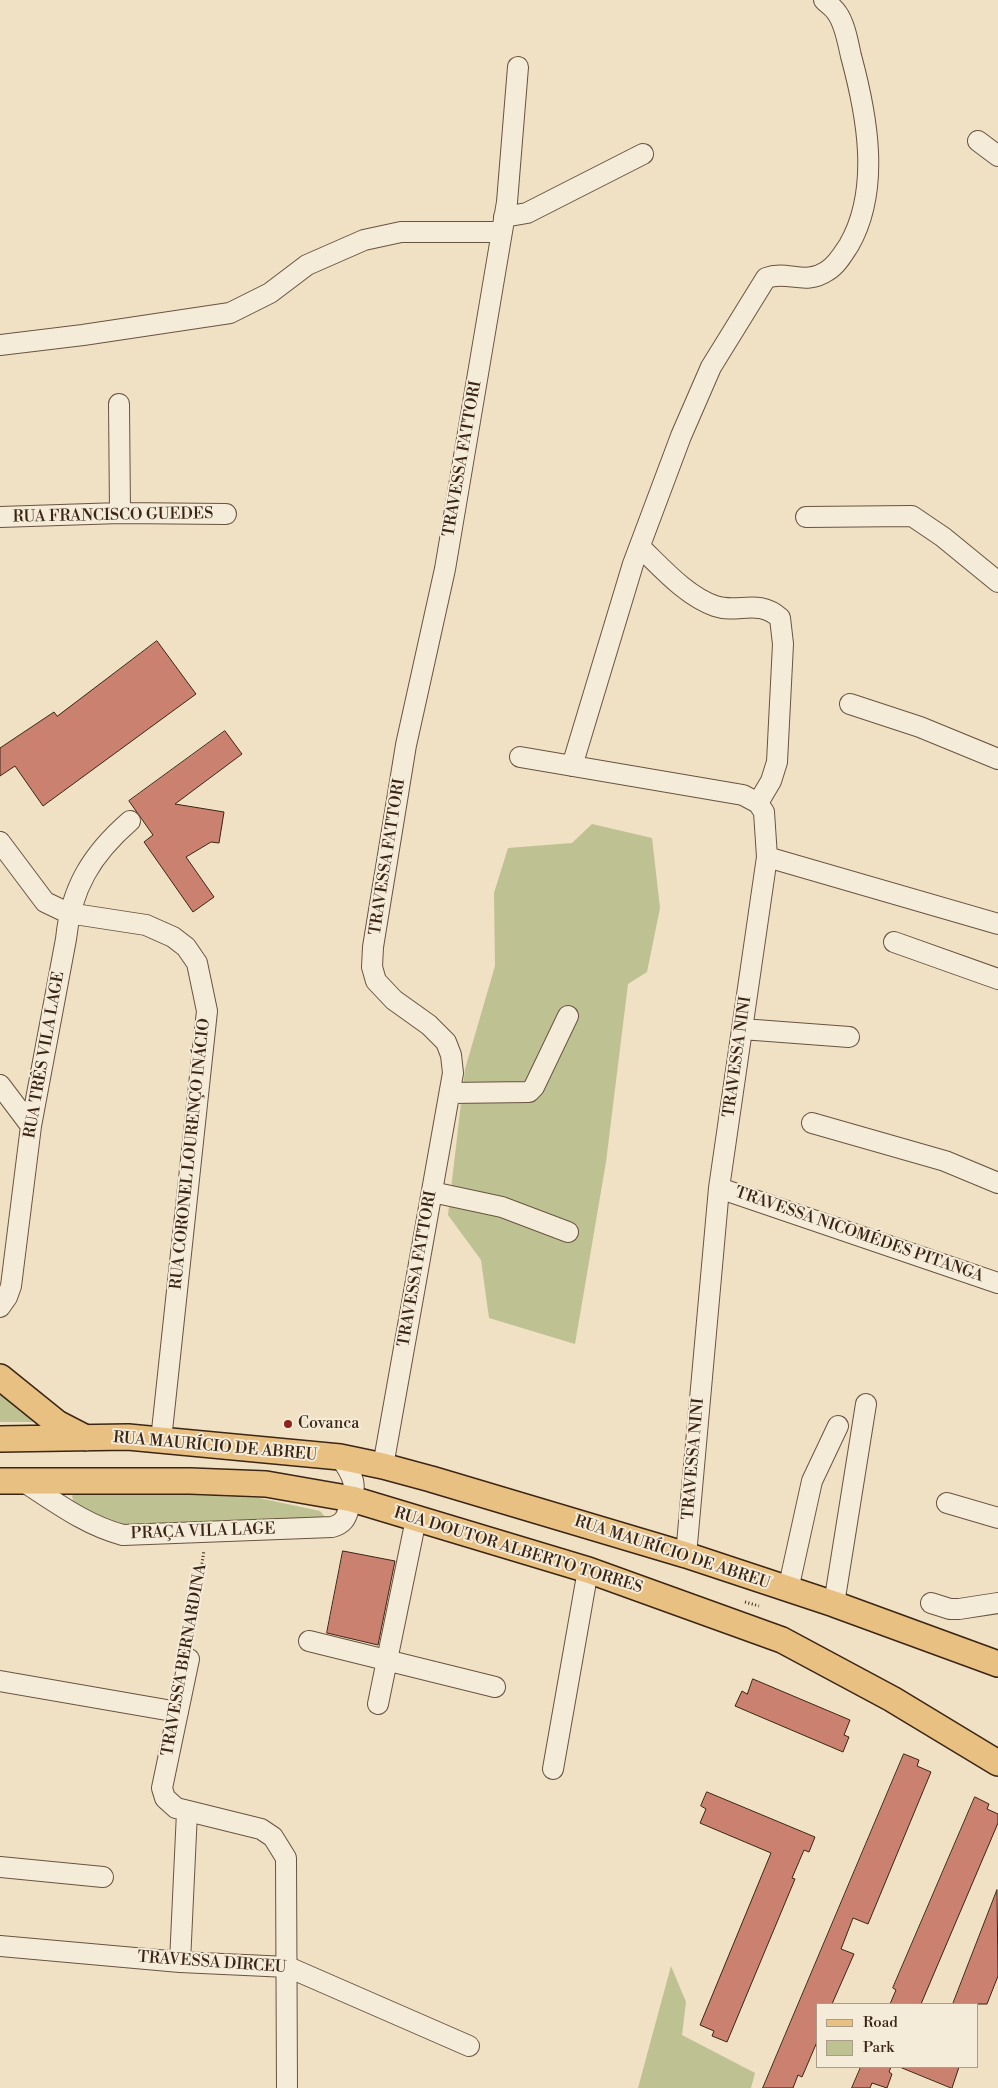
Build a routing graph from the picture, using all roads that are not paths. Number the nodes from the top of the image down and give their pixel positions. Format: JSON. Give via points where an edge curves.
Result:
{"nodes":[{"id":1,"x":824,"y":0,"type":"edge"},
{"id":2,"x":518,"y":67,"type":"dead end"},
{"id":3,"x":978,"y":141,"type":"dead end"},
{"id":4,"x":643,"y":154,"type":"dead end"},
{"id":5,"x":998,"y":156,"type":"edge"},
{"id":6,"x":503,"y":225,"type":"junction"},
{"id":7,"x":0,"y":345,"type":"edge"},
{"id":8,"x":119,"y":404,"type":"dead end"},
{"id":9,"x":120,"y":514,"type":"junction"},
{"id":10,"x":226,"y":514,"type":"dead end"},
{"id":11,"x":0,"y":517,"type":"edge"},
{"id":12,"x":806,"y":517,"type":"dead end"},
{"id":13,"x":640,"y":547,"type":"junction"},
{"id":14,"x":998,"y":582,"type":"edge"},
{"id":15,"x":850,"y":704,"type":"dead end"},
{"id":16,"x":520,"y":757,"type":"dead end"},
{"id":17,"x":998,"y":759,"type":"edge"},
{"id":18,"x":572,"y":766,"type":"junction"},
{"id":19,"x":758,"y":803,"type":"junction"},
{"id":20,"x":130,"y":821,"type":"dead end"},
{"id":21,"x":0,"y":842,"type":"edge"},
{"id":22,"x":767,"y":856,"type":"junction"},
{"id":23,"x":68,"y":912,"type":"junction"},
{"id":24,"x":998,"y":924,"type":"edge"},
{"id":25,"x":894,"y":942,"type":"dead end"},
{"id":26,"x":998,"y":979,"type":"edge"},
{"id":27,"x":568,"y":1016,"type":"dead end"},
{"id":28,"x":742,"y":1029,"type":"junction"},
{"id":29,"x":849,"y":1037,"type":"dead end"},
{"id":30,"x":0,"y":1085,"type":"edge"},
{"id":31,"x":450,"y":1093,"type":"junction"},
{"id":32,"x":812,"y":1123,"type":"dead end"},
{"id":33,"x":31,"y":1126,"type":"junction"},
{"id":34,"x":998,"y":1183,"type":"edge"},
{"id":35,"x":719,"y":1188,"type":"junction"},
{"id":36,"x":432,"y":1192,"type":"junction"},
{"id":37,"x":568,"y":1232,"type":"dead end"},
{"id":38,"x":998,"y":1283,"type":"edge"},
{"id":39,"x":0,"y":1307,"type":"edge"},
{"id":40,"x":0,"y":1377,"type":"edge"},
{"id":41,"x":866,"y":1404,"type":"dead end"},
{"id":42,"x":838,"y":1426,"type":"dead end"},
{"id":43,"x":86,"y":1438,"type":"junction"},
{"id":44,"x":0,"y":1439,"type":"edge"},
{"id":45,"x":161,"y":1440,"type":"junction"},
{"id":46,"x":340,"y":1457,"type":"junction"},
{"id":47,"x":383,"y":1466,"type":"junction"},
{"id":48,"x":11,"y":1481,"type":"edge"},
{"id":49,"x":352,"y":1499,"type":"junction"},
{"id":50,"x":947,"y":1503,"type":"dead end"},
{"id":51,"x":998,"y":1518,"type":"edge"},
{"id":52,"x":416,"y":1519,"type":"junction"},
{"id":53,"x":686,"y":1555,"type":"junction"},
{"id":54,"x":588,"y":1570,"type":"junction"},
{"id":55,"x":788,"y":1590,"type":"junction"},
{"id":56,"x":930,"y":1603,"type":"dead end"},
{"id":57,"x":998,"y":1603,"type":"edge"},
{"id":58,"x":834,"y":1604,"type":"junction"},
{"id":59,"x":309,"y":1641,"type":"dead end"},
{"id":60,"x":189,"y":1659,"type":"road end"},
{"id":61,"x":388,"y":1660,"type":"junction"},
{"id":62,"x":998,"y":1664,"type":"edge"},
{"id":63,"x":0,"y":1681,"type":"edge"},
{"id":64,"x":495,"y":1687,"type":"dead end"},
{"id":65,"x":378,"y":1704,"type":"dead end"},
{"id":66,"x":178,"y":1712,"type":"junction"},
{"id":67,"x":998,"y":1762,"type":"edge"},
{"id":68,"x":553,"y":1769,"type":"dead end"},
{"id":69,"x":187,"y":1812,"type":"junction"},
{"id":70,"x":0,"y":1867,"type":"edge"},
{"id":71,"x":103,"y":1877,"type":"dead end"},
{"id":72,"x":0,"y":1946,"type":"edge"},
{"id":73,"x":180,"y":1962,"type":"junction"},
{"id":74,"x":288,"y":1967,"type":"junction"},
{"id":75,"x":469,"y":2046,"type":"dead end"},
{"id":76,"x":287,"y":2088,"type":"edge"}],
"edges":[{"from":1,"to":13,"type":"street","via":[[838,13],[866,120],[868,167],[856,233],[842,256],[814,278],[775,274],[766,278],[759,287],[711,367],[681,436]]},
{"from":2,"to":6,"type":"street","name":"TRAVESSA FATTORI"},
{"from":3,"to":5,"type":"street"},
{"from":4,"to":6,"type":"street"},
{"from":6,"to":7,"type":"street","via":[[401,232],[364,240],[306,265],[270,293],[230,313],[83,336]]},
{"from":6,"to":31,"type":"street","name":"TRAVESSA FATTORI","via":[[445,569],[406,745],[372,967],[376,981],[384,990],[446,1042],[453,1073]]},
{"from":8,"to":9,"type":"street"},
{"from":9,"to":10,"type":"street","name":"RUA FRANCISCO GUEDES"},
{"from":9,"to":11,"type":"street","name":"RUA FRANCISCO GUEDES"},
{"from":12,"to":14,"type":"street","via":[[912,516],[943,536]]},
{"from":13,"to":18,"type":"street"},
{"from":13,"to":19,"type":"street","via":[[690,592],[706,602],[718,607],[759,607],[780,618],[783,644],[777,762],[771,781]]},
{"from":15,"to":17,"type":"street","via":[[920,727]]},
{"from":16,"to":18,"type":"street"},
{"from":18,"to":19,"type":"street","via":[[743,796]]},
{"from":19,"to":22,"type":"street","name":"TRAVESSA NINI","via":[[765,818]]},
{"from":20,"to":23,"type":"street","name":"RUA TRÊS VILA LAGE","via":[[92,860]]},
{"from":21,"to":23,"type":"street","name":"RUA CORONEL LOURENÇO INÁCIO","via":[[45,902]]},
{"from":22,"to":24,"type":"street"},
{"from":22,"to":28,"type":"street","name":"TRAVESSA NINI"},
{"from":23,"to":33,"type":"street","name":"RUA TRÊS VILA LAGE","via":[[66,939]]},
{"from":23,"to":45,"type":"street","name":"RUA CORONEL LOURENÇO INÁCIO","via":[[146,925],[173,937],[197,963],[203,988],[207,1011]]},
{"from":25,"to":26,"type":"street"},
{"from":27,"to":31,"type":"street","via":[[529,1092]]},
{"from":28,"to":29,"type":"street"},
{"from":28,"to":35,"type":"street","name":"TRAVESSA NINI"},
{"from":30,"to":33,"type":"street"},
{"from":31,"to":36,"type":"street","name":"TRAVESSA FATTORI"},
{"from":32,"to":34,"type":"street","via":[[945,1161]]},
{"from":33,"to":39,"type":"street","name":"RUA TRÊS VILA LAGE","via":[[11,1286]]},
{"from":35,"to":38,"type":"street","name":"TRAVESSA NICOMÉDES PITANGA"},
{"from":35,"to":53,"type":"street","name":"TRAVESSA NINI"},
{"from":36,"to":37,"type":"street","via":[[502,1206]]},
{"from":36,"to":47,"type":"street","name":"TRAVESSA FATTORI"},
{"from":40,"to":43,"type":"main road","via":[[57,1423]]},
{"from":41,"to":58,"type":"street"},
{"from":42,"to":55,"type":"street","via":[[812,1482]]},
{"from":43,"to":44,"type":"main road","name":"RUA MAURÍCIO DE ABREU"},
{"from":43,"to":45,"type":"main road","name":"RUA MAURÍCIO DE ABREU"},
{"from":45,"to":46,"type":"main road","name":"RUA MAURÍCIO DE ABREU"},
{"from":46,"to":47,"type":"main road","name":"RUA MAURÍCIO DE ABREU"},
{"from":46,"to":49,"type":"street","name":"RUA MAURÍCIO DE ABREU","via":[[354,1481]]},
{"from":47,"to":53,"type":"main road","name":"RUA MAURÍCIO DE ABREU"},
{"from":48,"to":49,"type":"main road","name":"RUA DOUTOR ALBERTO TORRES","via":[[190,1480],[266,1484]]},
{"from":48,"to":49,"type":"street","name":"PRAÇA VILA LAGE","via":[[102,1529],[123,1535],[332,1527],[346,1519]]},
{"from":49,"to":52,"type":"main road","name":"RUA DOUTOR ALBERTO TORRES"},
{"from":50,"to":51,"type":"street"},
{"from":52,"to":54,"type":"main road","name":"RUA DOUTOR ALBERTO TORRES"},
{"from":52,"to":61,"type":"street"},
{"from":53,"to":55,"type":"main road","name":"RUA MAURÍCIO DE ABREU"},
{"from":54,"to":67,"type":"main road","name":"RUA DOUTOR ALBERTO TORRES","via":[[782,1640]]},
{"from":54,"to":68,"type":"street"},
{"from":55,"to":58,"type":"main road","name":"RUA MAURÍCIO DE ABREU"},
{"from":56,"to":57,"type":"street","via":[[959,1610]]},
{"from":58,"to":62,"type":"main road","name":"RUA MAURÍCIO DE ABREU"},
{"from":59,"to":61,"type":"street"},
{"from":60,"to":66,"type":"street","name":"TRAVESSA BERNARDINA"},
{"from":61,"to":64,"type":"street"},
{"from":61,"to":65,"type":"street"},
{"from":63,"to":66,"type":"street"},
{"from":66,"to":69,"type":"street","name":"TRAVESSA BERNARDINA","via":[[162,1788],[170,1804]]},
{"from":69,"to":73,"type":"street"},
{"from":69,"to":74,"type":"street","via":[[261,1829],[273,1837],[286,1858]]},
{"from":70,"to":71,"type":"street"},
{"from":72,"to":73,"type":"street","name":"TRAVESSA DIRCEU"},
{"from":73,"to":74,"type":"street","name":"TRAVESSA DIRCEU"},
{"from":74,"to":75,"type":"street","name":"TRAVESSA DIRCEU"},
{"from":74,"to":76,"type":"street"}]}
